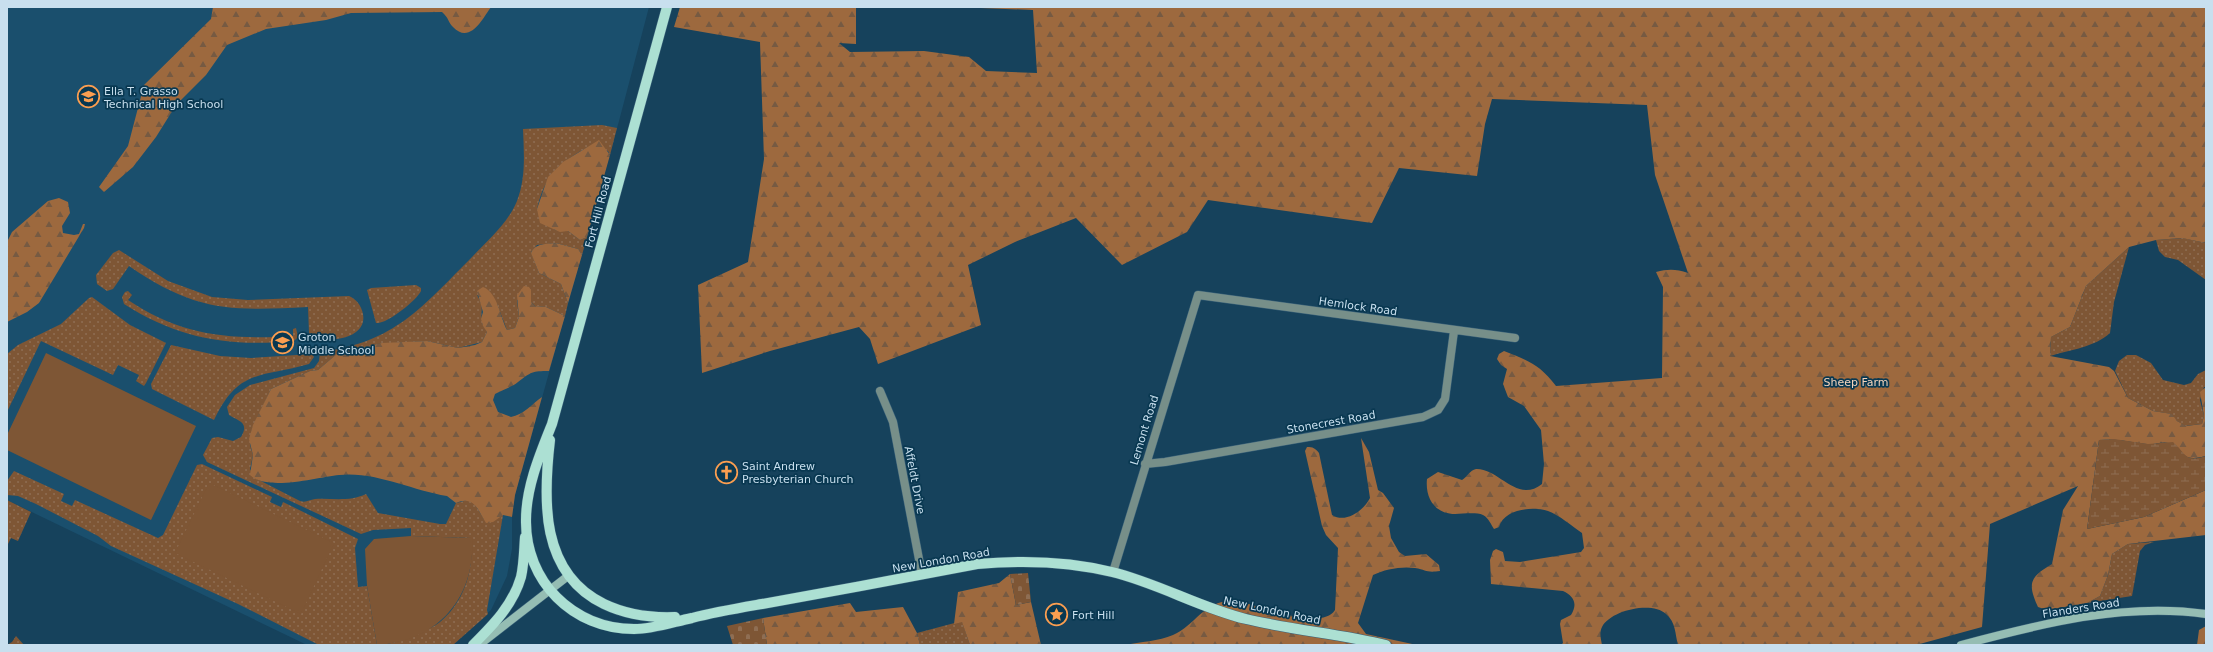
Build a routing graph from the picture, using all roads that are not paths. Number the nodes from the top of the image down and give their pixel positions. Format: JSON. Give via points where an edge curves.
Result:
{"nodes":[{"id":1,"x":667,"y":7,"type":"edge"},
{"id":2,"x":1198,"y":295,"type":"joint"},
{"id":3,"x":1454,"y":331,"type":"junction"},
{"id":4,"x":1515,"y":338,"type":"dead end"},
{"id":5,"x":880,"y":391,"type":"dead end"},
{"id":6,"x":552,"y":424,"type":"junction"},
{"id":7,"x":1145,"y":464,"type":"junction"},
{"id":8,"x":526,"y":521,"type":"junction"},
{"id":9,"x":1113,"y":572,"type":"junction"},
{"id":10,"x":922,"y":575,"type":"junction"},
{"id":11,"x":568,"y":576,"type":"junction"},
{"id":12,"x":550,"y":590,"type":"junction"},
{"id":13,"x":708,"y":614,"type":"junction"},
{"id":14,"x":2206,"y":614,"type":"edge"},
{"id":15,"x":473,"y":645,"type":"edge"},
{"id":16,"x":479,"y":645,"type":"edge"},
{"id":17,"x":1386,"y":645,"type":"edge"},
{"id":18,"x":1961,"y":645,"type":"edge"}],
"edges":[{"from":1,"to":6,"type":"main road","name":"Fort Hill Road"},
{"from":2,"to":3,"type":"street","name":"Hemlock Road"},
{"from":2,"to":7,"type":"street","name":"Lemont Road"},
{"from":3,"to":4,"type":"street","name":"Hemlock Road"},
{"from":3,"to":7,"type":"street","name":"Stonecrest Road","via":[[1445,399],[1438,410],[1423,417]]},
{"from":5,"to":10,"type":"street","name":"Affeldt Drive","via":[[893,422]]},
{"from":6,"to":8,"type":"main road","name":"Fort Hill Road","via":[[536,467]]},
{"from":6,"to":11,"type":"main road","name":"Fort Hill Road","via":[[546,470],[546,510],[554,545]]},
{"from":7,"to":9,"type":"street","name":"Lemont Road"},
{"from":8,"to":12,"type":"main road","name":"Fort Hill Road","via":[[533,559]]},
{"from":8,"to":15,"type":"main road","via":[[522,570],[518,586],[501,615]]},
{"from":9,"to":10,"type":"main road","name":"New London Road","via":[[1079,565],[1006,562],[977,564]]},
{"from":9,"to":17,"type":"main road","name":"New London Road","via":[[1246,619]]},
{"from":10,"to":13,"type":"main road","name":"New London Road"},
{"from":11,"to":12,"type":"street"},
{"from":11,"to":13,"type":"main road","name":"Fort Hill Road","via":[[582,591],[624,612],[659,618]]},
{"from":12,"to":13,"type":"main road","name":"Fort Hill Road","via":[[562,604],[575,612],[598,624],[614,628],[647,628]]},
{"from":12,"to":16,"type":"street"},
{"from":14,"to":18,"type":"street","name":"Flanders Road","via":[[2160,611],[2064,620]]}]}
